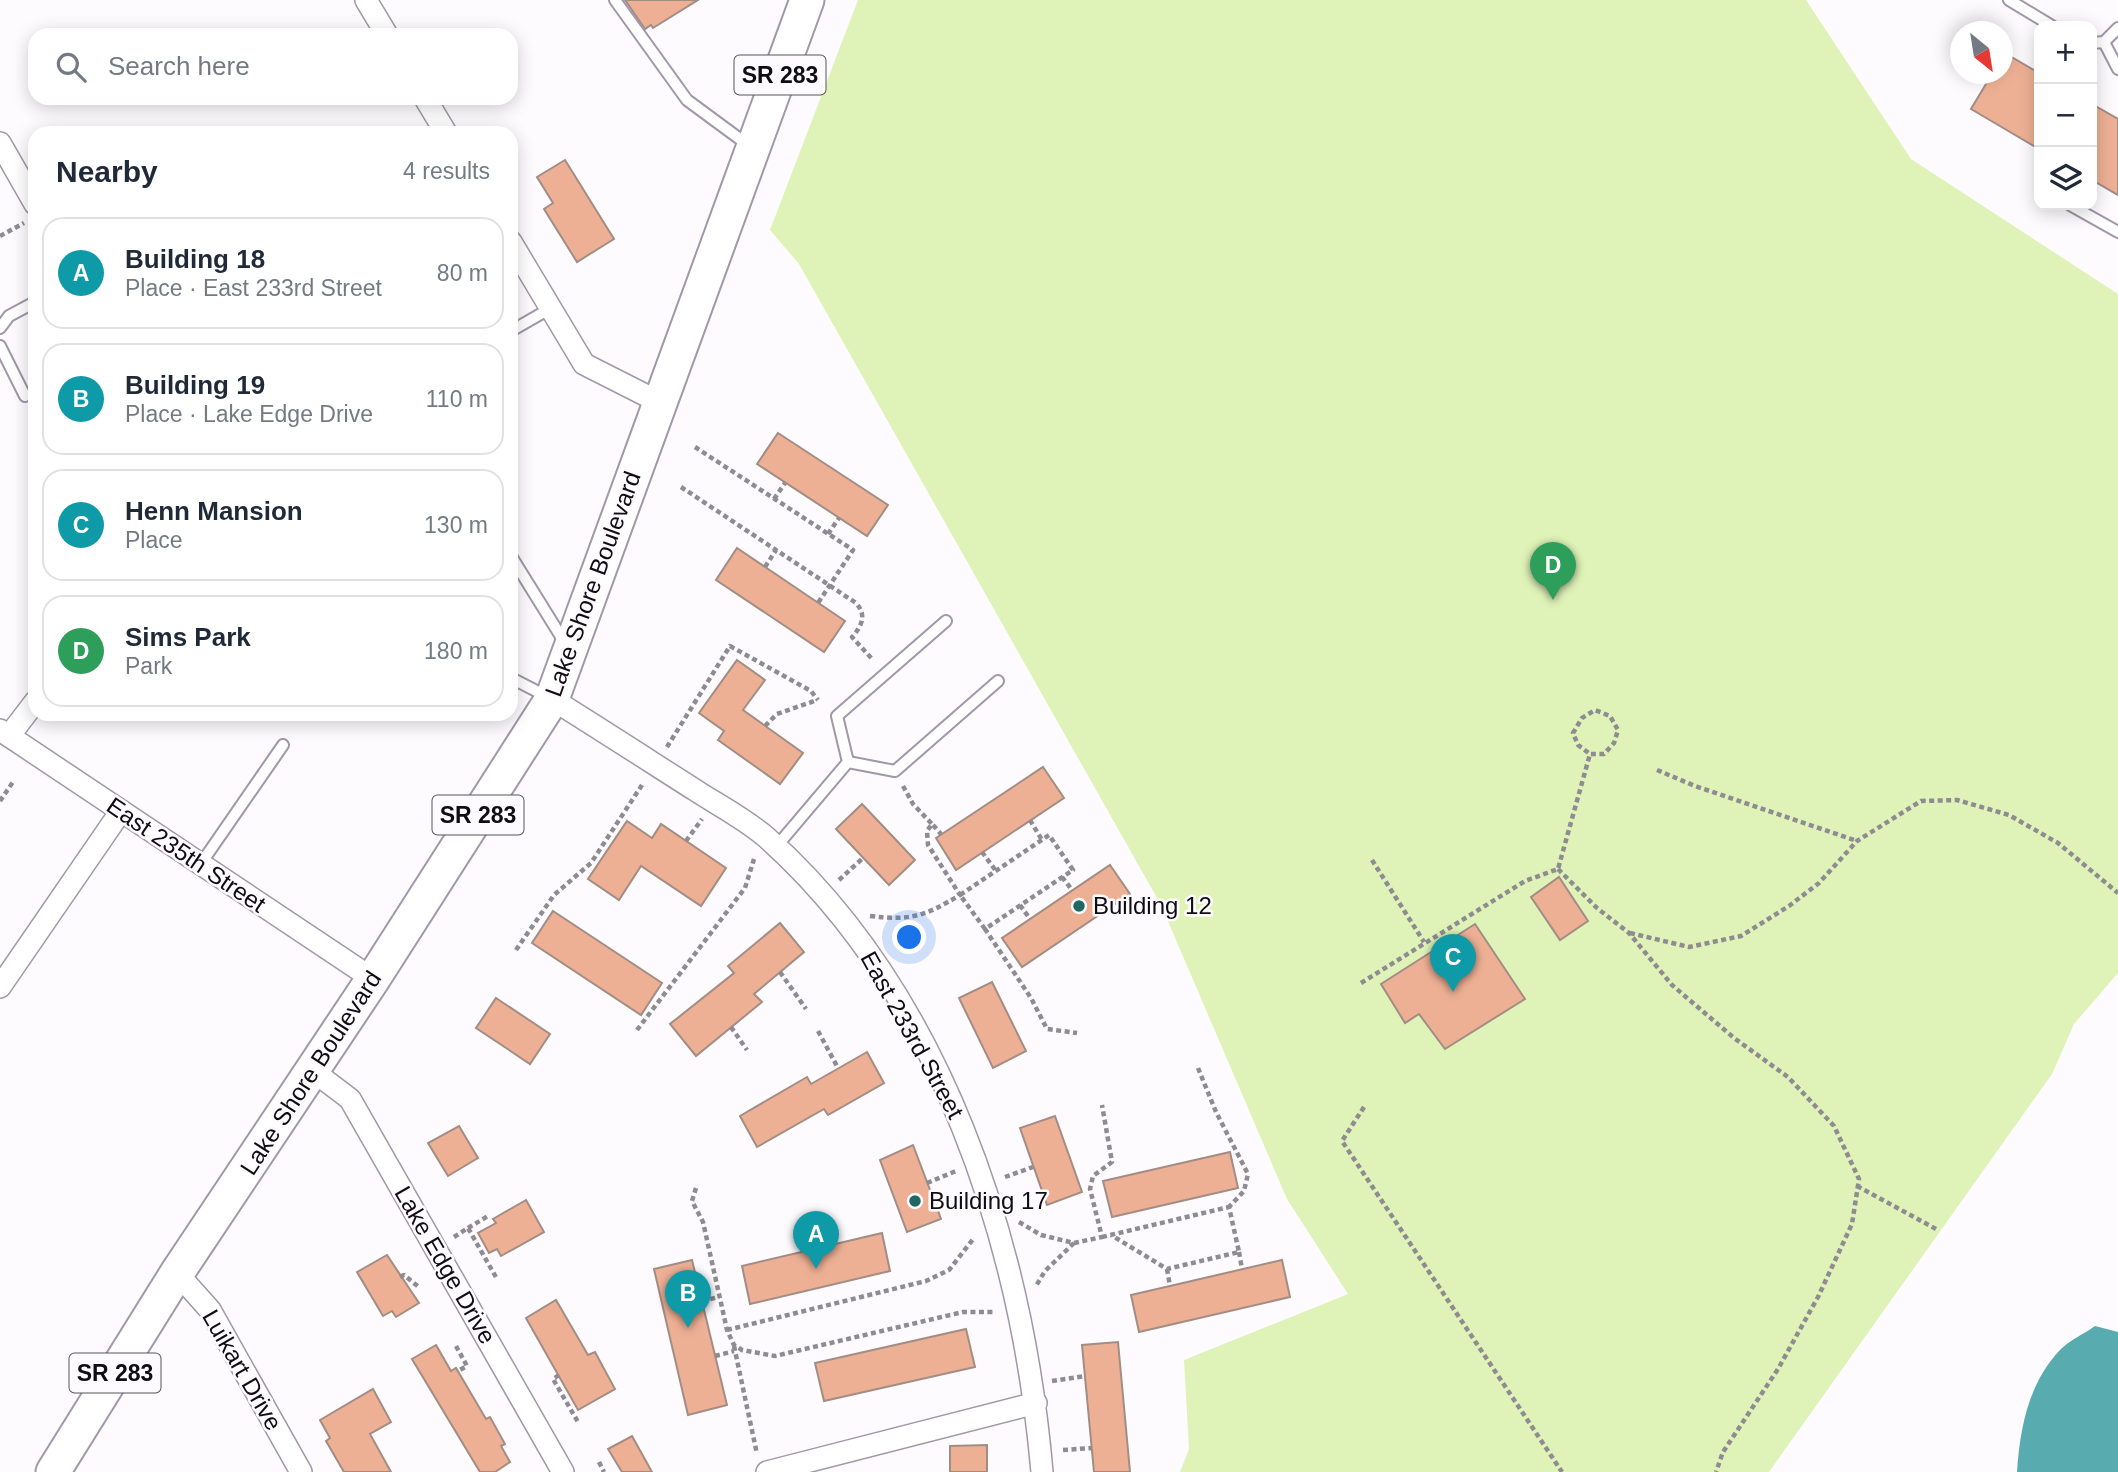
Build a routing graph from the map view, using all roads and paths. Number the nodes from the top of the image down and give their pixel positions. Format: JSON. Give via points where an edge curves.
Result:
{"nodes":[{"id":1,"x":366,"y":0,"type":"edge"},
{"id":2,"x":615,"y":0,"type":"edge"},
{"id":3,"x":807,"y":0,"type":"edge"},
{"id":4,"x":2008,"y":0,"type":"edge"},
{"id":5,"x":2044,"y":21,"type":"edge"},
{"id":6,"x":383,"y":28,"type":"edge"},
{"id":7,"x":2118,"y":28,"type":"edge"},
{"id":8,"x":2104,"y":42,"type":"junction"},
{"id":9,"x":2097,"y":43,"type":"edge"},
{"id":10,"x":2118,"y":69,"type":"edge"},
{"id":11,"x":429,"y":105,"type":"edge"},
{"id":12,"x":442,"y":126,"type":"edge"},
{"id":13,"x":0,"y":143,"type":"edge"},
{"id":14,"x":753,"y":149,"type":"junction"},
{"id":15,"x":28,"y":192,"type":"edge"},
{"id":16,"x":2079,"y":210,"type":"edge"},
{"id":17,"x":24,"y":223,"type":"dead end"},
{"id":18,"x":2118,"y":232,"type":"edge"},
{"id":19,"x":0,"y":236,"type":"edge"},
{"id":20,"x":518,"y":254,"type":"edge"},
{"id":21,"x":28,"y":306,"type":"edge"},
{"id":22,"x":551,"y":308,"type":"junction"},
{"id":23,"x":518,"y":327,"type":"edge"},
{"id":24,"x":0,"y":328,"type":"edge"},
{"id":25,"x":0,"y":346,"type":"edge"},
{"id":26,"x":26,"y":396,"type":"dead end"},
{"id":27,"x":659,"y":402,"type":"junction"},
{"id":28,"x":695,"y":447,"type":"dead end"},
{"id":29,"x":785,"y":483,"type":"dead end"},
{"id":30,"x":681,"y":487,"type":"dead end"},
{"id":31,"x":774,"y":499,"type":"junction"},
{"id":32,"x":839,"y":518,"type":"dead end"},
{"id":33,"x":828,"y":534,"type":"junction"},
{"id":34,"x":776,"y":550,"type":"junction"},
{"id":35,"x":518,"y":567,"type":"edge"},
{"id":36,"x":765,"y":567,"type":"dead end"},
{"id":37,"x":830,"y":585,"type":"junction"},
{"id":38,"x":818,"y":603,"type":"dead end"},
{"id":39,"x":946,"y":621,"type":"dead end"},
{"id":40,"x":570,"y":650,"type":"junction"},
{"id":41,"x":886,"y":673,"type":"junction"},
{"id":42,"x":998,"y":681,"type":"dead end"},
{"id":43,"x":518,"y":682,"type":"edge"},
{"id":44,"x":552,"y":699,"type":"junction"},
{"id":45,"x":818,"y":700,"type":"junction"},
{"id":46,"x":28,"y":709,"type":"edge"},
{"id":47,"x":837,"y":716,"type":"junction"},
{"id":48,"x":765,"y":726,"type":"dead end"},
{"id":49,"x":4,"y":733,"type":"edge"},
{"id":50,"x":283,"y":744,"type":"dead end"},
{"id":51,"x":666,"y":748,"type":"dead end"},
{"id":52,"x":1590,"y":754,"type":"junction"},
{"id":53,"x":848,"y":762,"type":"junction"},
{"id":54,"x":1657,"y":770,"type":"dead end"},
{"id":55,"x":895,"y":771,"type":"junction"},
{"id":56,"x":645,"y":780,"type":"dead end"},
{"id":57,"x":13,"y":782,"type":"dead end"},
{"id":58,"x":0,"y":801,"type":"edge"},
{"id":59,"x":121,"y":811,"type":"junction"},
{"id":60,"x":703,"y":818,"type":"dead end"},
{"id":61,"x":1030,"y":820,"type":"dead end"},
{"id":62,"x":932,"y":824,"type":"junction"},
{"id":63,"x":941,"y":834,"type":"dead end"},
{"id":64,"x":1042,"y":840,"type":"junction"},
{"id":65,"x":687,"y":841,"type":"dead end"},
{"id":66,"x":1857,"y":841,"type":"junction"},
{"id":67,"x":601,"y":847,"type":"junction"},
{"id":68,"x":776,"y":847,"type":"junction"},
{"id":69,"x":607,"y":851,"type":"dead end"},
{"id":70,"x":982,"y":852,"type":"dead end"},
{"id":71,"x":755,"y":855,"type":"dead end"},
{"id":72,"x":863,"y":858,"type":"dead end"},
{"id":73,"x":1372,"y":860,"type":"dead end"},
{"id":74,"x":200,"y":865,"type":"junction"},
{"id":75,"x":1558,"y":869,"type":"junction"},
{"id":76,"x":996,"y":871,"type":"junction"},
{"id":77,"x":1062,"y":877,"type":"junction"},
{"id":78,"x":838,"y":880,"type":"dead end"},
{"id":79,"x":1072,"y":890,"type":"dead end"},
{"id":80,"x":2118,"y":893,"type":"edge"},
{"id":81,"x":960,"y":895,"type":"junction"},
{"id":82,"x":1020,"y":905,"type":"junction"},
{"id":83,"x":866,"y":915,"type":"dead end"},
{"id":84,"x":1030,"y":919,"type":"dead end"},
{"id":85,"x":985,"y":929,"type":"junction"},
{"id":86,"x":1629,"y":933,"type":"junction"},
{"id":87,"x":1424,"y":942,"type":"junction"},
{"id":88,"x":516,"y":950,"type":"dead end"},
{"id":89,"x":779,"y":972,"type":"dead end"},
{"id":90,"x":373,"y":979,"type":"junction"},
{"id":91,"x":1361,"y":983,"type":"dead end"},
{"id":92,"x":0,"y":987,"type":"edge"},
{"id":93,"x":806,"y":1009,"type":"dead end"},
{"id":94,"x":731,"y":1027,"type":"dead end"},
{"id":95,"x":637,"y":1030,"type":"dead end"},
{"id":96,"x":818,"y":1031,"type":"dead end"},
{"id":97,"x":1077,"y":1033,"type":"dead end"},
{"id":98,"x":747,"y":1050,"type":"dead end"},
{"id":99,"x":838,"y":1068,"type":"dead end"},
{"id":100,"x":1198,"y":1068,"type":"dead end"},
{"id":101,"x":313,"y":1071,"type":"junction"},
{"id":102,"x":1102,"y":1105,"type":"dead end"},
{"id":103,"x":1364,"y":1107,"type":"dead end"},
{"id":104,"x":1034,"y":1167,"type":"dead end"},
{"id":105,"x":960,"y":1170,"type":"dead end"},
{"id":106,"x":1002,"y":1179,"type":"dead end"},
{"id":107,"x":927,"y":1182,"type":"dead end"},
{"id":108,"x":1857,"y":1186,"type":"junction"},
{"id":109,"x":696,"y":1188,"type":"dead end"},
{"id":110,"x":1229,"y":1207,"type":"junction"},
{"id":111,"x":488,"y":1216,"type":"dead end"},
{"id":112,"x":1016,"y":1220,"type":"dead end"},
{"id":113,"x":468,"y":1228,"type":"junction"},
{"id":114,"x":980,"y":1228,"type":"dead end"},
{"id":115,"x":1936,"y":1229,"type":"dead end"},
{"id":116,"x":1111,"y":1235,"type":"junction"},
{"id":117,"x":1102,"y":1237,"type":"junction"},
{"id":118,"x":1074,"y":1243,"type":"junction"},
{"id":119,"x":435,"y":1247,"type":"junction"},
{"id":120,"x":1239,"y":1252,"type":"junction"},
{"id":121,"x":1167,"y":1269,"type":"junction"},
{"id":122,"x":1242,"y":1269,"type":"dead end"},
{"id":123,"x":177,"y":1273,"type":"junction"},
{"id":124,"x":400,"y":1277,"type":"dead end"},
{"id":125,"x":497,"y":1279,"type":"dead end"},
{"id":126,"x":1170,"y":1286,"type":"dead end"},
{"id":127,"x":420,"y":1288,"type":"dead end"},
{"id":128,"x":1034,"y":1290,"type":"dead end"},
{"id":129,"x":719,"y":1297,"type":"junction"},
{"id":130,"x":702,"y":1301,"type":"dead end"},
{"id":131,"x":1002,"y":1314,"type":"dead end"},
{"id":132,"x":727,"y":1331,"type":"junction"},
{"id":133,"x":456,"y":1346,"type":"dead end"},
{"id":134,"x":734,"y":1348,"type":"junction"},
{"id":135,"x":715,"y":1356,"type":"dead end"},
{"id":136,"x":458,"y":1371,"type":"dead end"},
{"id":137,"x":559,"y":1375,"type":"dead end"},
{"id":138,"x":1085,"y":1376,"type":"dead end"},
{"id":139,"x":1052,"y":1381,"type":"dead end"},
{"id":140,"x":1036,"y":1403,"type":"junction"},
{"id":141,"x":578,"y":1422,"type":"dead end"},
{"id":142,"x":1092,"y":1448,"type":"dead end"},
{"id":143,"x":1058,"y":1451,"type":"dead end"},
{"id":144,"x":599,"y":1462,"type":"dead end"},
{"id":145,"x":762,"y":1465,"type":"edge"},
{"id":146,"x":53,"y":1472,"type":"edge"},
{"id":147,"x":301,"y":1472,"type":"edge"},
{"id":148,"x":563,"y":1472,"type":"edge"},
{"id":149,"x":604,"y":1472,"type":"edge"},
{"id":150,"x":1042,"y":1472,"type":"edge"},
{"id":151,"x":1562,"y":1472,"type":"edge"},
{"id":152,"x":1716,"y":1472,"type":"edge"}],
"edges":[{"from":1,"to":6,"type":"street"},
{"from":2,"to":14,"type":"lane","via":[[687,100]]},
{"from":3,"to":14,"type":"main road","name":"Lake Shore Boulevard","number":"SR 283"},
{"from":4,"to":5,"type":"lane"},
{"from":7,"to":8,"type":"lane"},
{"from":8,"to":9,"type":"lane"},
{"from":8,"to":10,"type":"lane"},
{"from":11,"to":12,"type":"street"},
{"from":13,"to":15,"type":"street"},
{"from":14,"to":27,"type":"main road","name":"Lake Shore Boulevard","number":"SR 283"},
{"from":16,"to":18,"type":"lane"},
{"from":17,"to":19,"type":"path"},
{"from":20,"to":22,"type":"street"},
{"from":21,"to":24,"type":"lane","via":[[9,316]]},
{"from":22,"to":23,"type":"lane"},
{"from":22,"to":27,"type":"street","via":[[584,365]]},
{"from":25,"to":26,"type":"lane"},
{"from":27,"to":40,"type":"main road","name":"Lake Shore Boulevard","number":"SR 283"},
{"from":28,"to":31,"type":"path"},
{"from":29,"to":31,"type":"path"},
{"from":30,"to":34,"type":"path"},
{"from":31,"to":33,"type":"path"},
{"from":32,"to":33,"type":"path"},
{"from":33,"to":37,"type":"path","via":[[853,550]]},
{"from":34,"to":36,"type":"path"},
{"from":34,"to":37,"type":"path"},
{"from":35,"to":40,"type":"lane"},
{"from":37,"to":38,"type":"path"},
{"from":37,"to":41,"type":"path","via":[[860,607],[863,621],[852,637]]},
{"from":39,"to":41,"type":"lane"},
{"from":40,"to":44,"type":"main road","name":"Lake Shore Boulevard","number":"SR 283"},
{"from":41,"to":47,"type":"lane"},
{"from":42,"to":55,"type":"lane"},
{"from":43,"to":44,"type":"lane"},
{"from":44,"to":68,"type":"street","name":"East 233rd Street"},
{"from":44,"to":90,"type":"main road","name":"Lake Shore Boulevard","number":"SR 283"},
{"from":45,"to":47,"type":"path"},
{"from":45,"to":48,"type":"path","via":[[777,714]]},
{"from":45,"to":51,"type":"path","via":[[811,691],[730,646]]},
{"from":46,"to":49,"type":"street"},
{"from":47,"to":53,"type":"lane"},
{"from":49,"to":59,"type":"street","name":"East 235th Street"},
{"from":50,"to":74,"type":"lane"},
{"from":52,"to":52,"type":"path","via":[[1604,754],[1618,730],[1610,716],[1595,710],[1582,718],[1573,733],[1578,745]]},
{"from":52,"to":75,"type":"path"},
{"from":53,"to":55,"type":"lane"},
{"from":53,"to":68,"type":"lane"},
{"from":54,"to":66,"type":"path"},
{"from":55,"to":62,"type":"path","via":[[913,804]]},
{"from":56,"to":67,"type":"path"},
{"from":57,"to":58,"type":"path"},
{"from":59,"to":74,"type":"street","name":"East 235th Street"},
{"from":59,"to":92,"type":"street"},
{"from":60,"to":65,"type":"path"},
{"from":61,"to":64,"type":"path"},
{"from":62,"to":63,"type":"path"},
{"from":62,"to":81,"type":"path","via":[[927,831],[928,845]]},
{"from":64,"to":76,"type":"path"},
{"from":64,"to":77,"type":"path","via":[[1049,835],[1073,870]]},
{"from":66,"to":80,"type":"path","via":[[1922,801],[1957,800],[2009,815],[2058,843]]},
{"from":66,"to":86,"type":"path","via":[[1819,883],[1741,936],[1689,947]]},
{"from":67,"to":69,"type":"path"},
{"from":67,"to":88,"type":"path","via":[[584,870],[554,895]]},
{"from":68,"to":140,"type":"street","name":"East 233rd Street","via":[[813,884],[877,966],[959,1117],[1007,1256]]},
{"from":70,"to":76,"type":"path"},
{"from":71,"to":95,"type":"path","via":[[745,888]]},
{"from":72,"to":78,"type":"path"},
{"from":73,"to":87,"type":"path"},
{"from":74,"to":90,"type":"street","name":"East 235th Street"},
{"from":75,"to":86,"type":"path"},
{"from":75,"to":87,"type":"path","via":[[1525,881]]},
{"from":76,"to":81,"type":"path"},
{"from":77,"to":79,"type":"path"},
{"from":77,"to":82,"type":"path"},
{"from":81,"to":83,"type":"path","via":[[924,916]]},
{"from":81,"to":85,"type":"path"},
{"from":82,"to":84,"type":"path"},
{"from":82,"to":85,"type":"path"},
{"from":85,"to":97,"type":"path","via":[[1047,1029]]},
{"from":86,"to":108,"type":"path","via":[[1672,985],[1788,1077],[1834,1126],[1859,1179]]},
{"from":87,"to":91,"type":"path"},
{"from":89,"to":93,"type":"path"},
{"from":90,"to":101,"type":"main road","name":"Lake Shore Boulevard","number":"SR 283"},
{"from":94,"to":98,"type":"path"},
{"from":96,"to":99,"type":"path"},
{"from":100,"to":110,"type":"path","via":[[1248,1174],[1244,1191]]},
{"from":101,"to":119,"type":"street","name":"Lake Edge Drive","via":[[350,1099]]},
{"from":101,"to":123,"type":"main road","name":"Lake Shore Boulevard","number":"SR 283"},
{"from":102,"to":117,"type":"path","via":[[1112,1162],[1093,1176],[1090,1189]]},
{"from":103,"to":151,"type":"path","via":[[1342,1140]]},
{"from":104,"to":106,"type":"path"},
{"from":105,"to":107,"type":"path"},
{"from":108,"to":115,"type":"path"},
{"from":108,"to":152,"type":"path","via":[[1852,1224],[1818,1297],[1778,1369],[1723,1452]]},
{"from":109,"to":129,"type":"path","via":[[692,1201],[703,1222]]},
{"from":110,"to":116,"type":"path"},
{"from":110,"to":120,"type":"path"},
{"from":111,"to":113,"type":"path"},
{"from":112,"to":118,"type":"path","via":[[1041,1235]]},
{"from":113,"to":119,"type":"path"},
{"from":113,"to":125,"type":"path"},
{"from":114,"to":132,"type":"path","via":[[959,1261],[912,1287]]},
{"from":116,"to":117,"type":"path"},
{"from":116,"to":121,"type":"path"},
{"from":117,"to":118,"type":"path"},
{"from":118,"to":128,"type":"path","via":[[1045,1271]]},
{"from":119,"to":148,"type":"street","name":"Lake Edge Drive"},
{"from":120,"to":121,"type":"path"},
{"from":120,"to":122,"type":"path"},
{"from":121,"to":126,"type":"path"},
{"from":123,"to":146,"type":"main road","name":"Lake Shore Boulevard","number":"SR 283"},
{"from":123,"to":147,"type":"street","name":"Luikart Drive","via":[[210,1310]]},
{"from":124,"to":127,"type":"path","via":[[404,1275]]},
{"from":129,"to":130,"type":"path"},
{"from":129,"to":132,"type":"path"},
{"from":131,"to":134,"type":"path","via":[[976,1309],[775,1356]]},
{"from":132,"to":134,"type":"path"},
{"from":133,"to":136,"type":"path","via":[[467,1366]]},
{"from":134,"to":135,"type":"path"},
{"from":134,"to":145,"type":"path"},
{"from":137,"to":141,"type":"path","via":[[553,1379]]},
{"from":138,"to":139,"type":"path"},
{"from":140,"to":145,"type":"street"},
{"from":140,"to":150,"type":"street","name":"East 233rd Street"},
{"from":142,"to":143,"type":"path"},
{"from":144,"to":149,"type":"path"}]}
